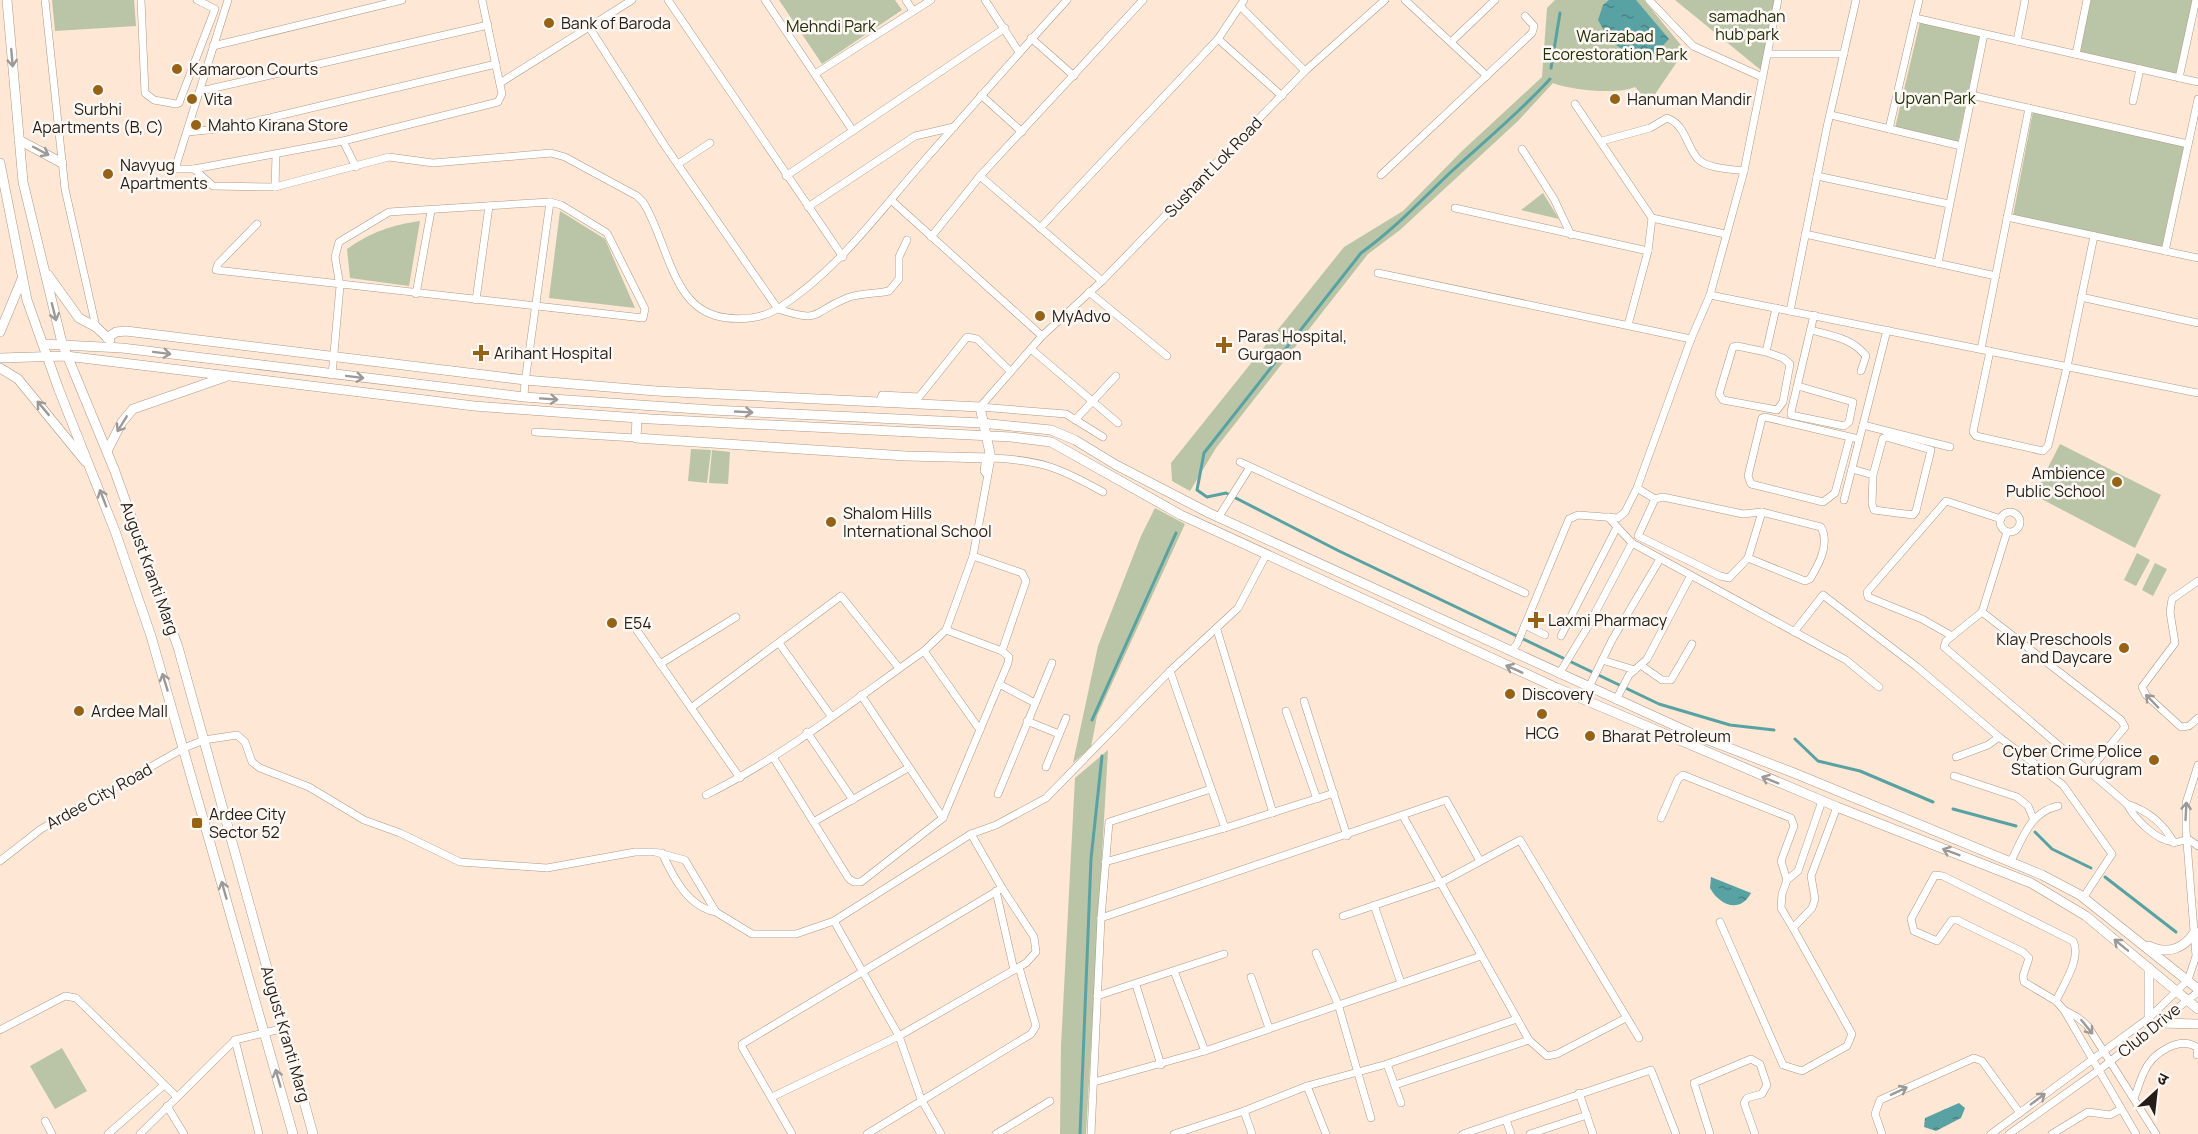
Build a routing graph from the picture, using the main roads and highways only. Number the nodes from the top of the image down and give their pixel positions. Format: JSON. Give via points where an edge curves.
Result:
{"nodes":[{"id":1,"x":7,"y":0,"type":"edge"},
{"id":2,"x":20,"y":140,"type":"junction"},
{"id":3,"x":0,"y":163,"type":"edge"},
{"id":4,"x":62,"y":163,"type":"road end"},
{"id":5,"x":44,"y":268,"type":"junction"},
{"id":6,"x":22,"y":278,"type":"junction"},
{"id":7,"x":0,"y":332,"type":"edge"},
{"id":8,"x":107,"y":338,"type":"junction"},
{"id":9,"x":62,"y":343,"type":"junction"},
{"id":10,"x":43,"y":344,"type":"junction"},
{"id":11,"x":122,"y":348,"type":"junction"},
{"id":12,"x":48,"y":355,"type":"junction"},
{"id":13,"x":66,"y":356,"type":"junction"},
{"id":14,"x":0,"y":358,"type":"edge"},
{"id":15,"x":0,"y":368,"type":"edge"},
{"id":16,"x":230,"y":375,"type":"junction"},
{"id":17,"x":637,"y":418,"type":"junction"},
{"id":18,"x":981,"y":423,"type":"junction"},
{"id":19,"x":985,"y":436,"type":"junction"},
{"id":20,"x":107,"y":451,"type":"junction"},
{"id":21,"x":92,"y":470,"type":"junction"},
{"id":22,"x":2195,"y":932,"type":"road end"},
{"id":23,"x":2139,"y":942,"type":"junction"},
{"id":24,"x":2150,"y":968,"type":"junction"},
{"id":25,"x":2198,"y":990,"type":"edge"},
{"id":26,"x":2198,"y":1009,"type":"edge"},
{"id":27,"x":2149,"y":1018,"type":"road end"},
{"id":28,"x":2159,"y":1023,"type":"road end"},
{"id":29,"x":2198,"y":1024,"type":"edge"},
{"id":30,"x":293,"y":1134,"type":"edge"},
{"id":31,"x":313,"y":1134,"type":"edge"}],
"edges":[{"from":1,"to":2,"type":"main road","name":"August Kranti Marg","one_way":true},
{"from":2,"to":4,"type":"main road","one_way":true},
{"from":2,"to":5,"type":"main road","name":"August Kranti Marg","via":[[23,182]]},
{"from":3,"to":6,"type":"main road","name":"August Kranti Marg"},
{"from":5,"to":8,"type":"main road","via":[[80,318]]},
{"from":5,"to":9,"type":"main road","name":"August Kranti Marg","one_way":true},
{"from":6,"to":7,"type":"main road"},
{"from":6,"to":10,"type":"main road","name":"August Kranti Marg"},
{"from":8,"to":11,"type":"main road"},
{"from":8,"to":18,"type":"main road","via":[[126,331],[656,391],[980,407]]},
{"from":9,"to":10,"type":"main road"},
{"from":9,"to":11,"type":"main road"},
{"from":9,"to":13,"type":"main road","name":"August Kranti Marg"},
{"from":10,"to":12,"type":"main road","name":"August Kranti Marg"},
{"from":11,"to":18,"type":"main road","one_way":true,"via":[[524,397]]},
{"from":12,"to":13,"type":"main road"},
{"from":12,"to":14,"type":"main road"},
{"from":12,"to":21,"type":"main road","name":"August Kranti Marg"},
{"from":13,"to":16,"type":"main road"},
{"from":13,"to":20,"type":"main road","name":"August Kranti Marg"},
{"from":21,"to":15,"type":"main road","one_way":true,"via":[[18,379]]},
{"from":16,"to":17,"type":"main road","via":[[474,406]]},
{"from":16,"to":20,"type":"main road","one_way":true,"via":[[132,409]]},
{"from":17,"to":19,"type":"main road"},
{"from":17,"to":19,"type":"main road","via":[[636,438],[906,456],[988,457]]},
{"from":18,"to":19,"type":"main road"},
{"from":18,"to":23,"type":"main road","via":[[1052,430],[1075,440],[1218,518],[1514,647],[1559,674],[1616,700],[2011,861],[2083,898]]},
{"from":24,"to":19,"type":"main road","one_way":true,"via":[[2086,916],[2046,890],[1822,801],[1505,665],[1181,515],[1051,442]]},
{"from":20,"to":31,"type":"main road","name":"August Kranti Marg","via":[[178,647]]},
{"from":30,"to":21,"type":"main road","name":"August Kranti Marg","one_way":true,"via":[[151,636]]},
{"from":22,"to":23,"type":"main road","via":[[2174,949],[2155,949]]},
{"from":23,"to":25,"type":"main road"},
{"from":24,"to":26,"type":"main road"},
{"from":24,"to":27,"type":"main road"},
{"from":28,"to":29,"type":"main road"}]}
